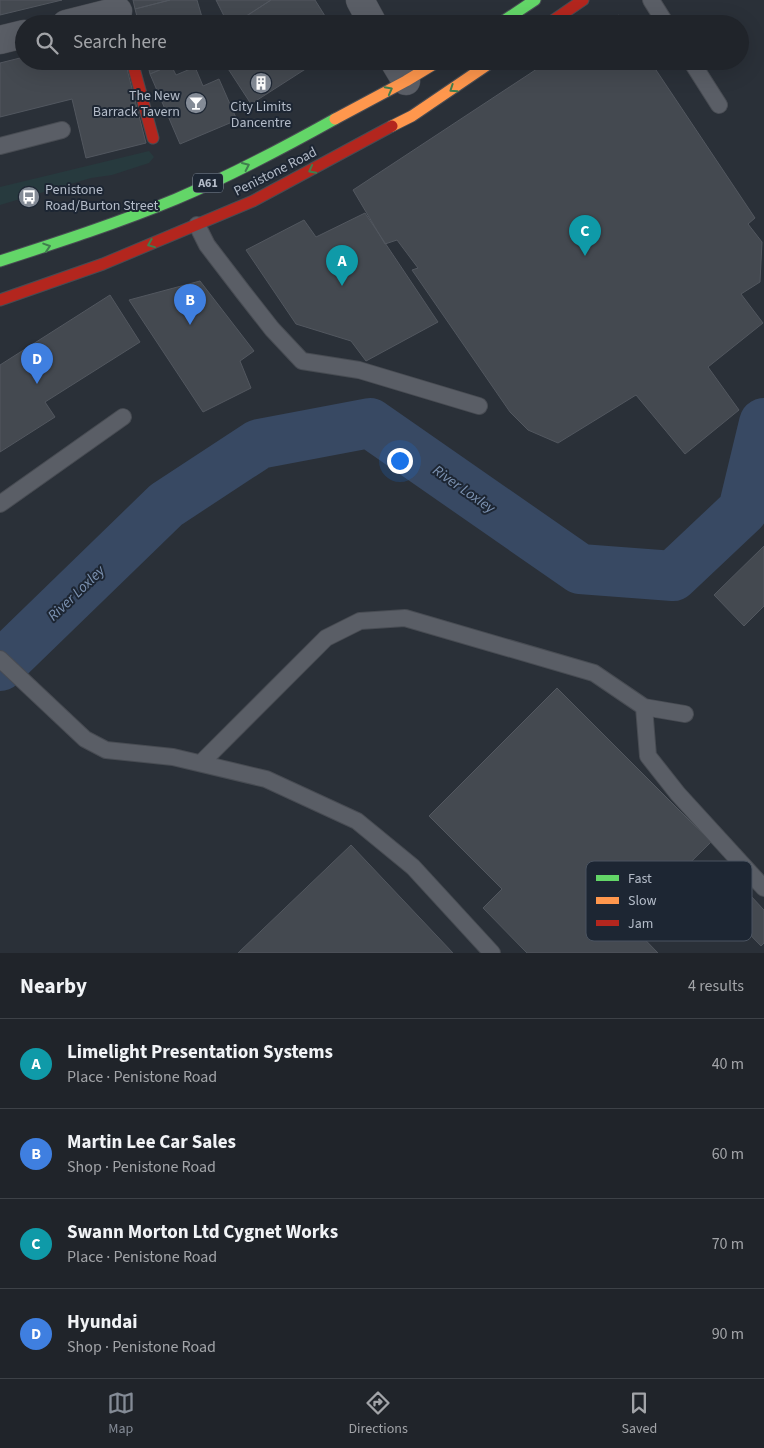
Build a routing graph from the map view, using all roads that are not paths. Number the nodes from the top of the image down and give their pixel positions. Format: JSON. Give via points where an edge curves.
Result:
{"nodes":[{"id":1,"x":360,"y":0,"type":"edge"},
{"id":2,"x":534,"y":0,"type":"edge"},
{"id":3,"x":583,"y":0,"type":"edge"},
{"id":4,"x":651,"y":0,"type":"edge"},
{"id":5,"x":118,"y":11,"type":"edge"},
{"id":6,"x":102,"y":15,"type":"edge"},
{"id":7,"x":368,"y":15,"type":"edge"},
{"id":8,"x":512,"y":15,"type":"edge"},
{"id":9,"x":561,"y":15,"type":"edge"},
{"id":10,"x":660,"y":15,"type":"edge"},
{"id":11,"x":15,"y":36,"type":"edge"},
{"id":12,"x":0,"y":40,"type":"edge"},
{"id":13,"x":134,"y":70,"type":"edge"},
{"id":14,"x":480,"y":70,"type":"edge"},
{"id":15,"x":696,"y":70,"type":"edge"},
{"id":16,"x":400,"y":71,"type":"edge"},
{"id":17,"x":719,"y":104,"type":"dead end"},
{"id":18,"x":62,"y":130,"type":"dead end"},
{"id":19,"x":153,"y":138,"type":"dead end"},
{"id":20,"x":0,"y":146,"type":"edge"},
{"id":21,"x":196,"y":225,"type":"junction"},
{"id":22,"x":0,"y":261,"type":"edge"},
{"id":23,"x":0,"y":300,"type":"edge"},
{"id":24,"x":480,"y":406,"type":"dead end"},
{"id":25,"x":123,"y":417,"type":"dead end"},
{"id":26,"x":0,"y":504,"type":"edge"},
{"id":27,"x":0,"y":658,"type":"edge"},
{"id":28,"x":644,"y":707,"type":"junction"},
{"id":29,"x":685,"y":714,"type":"dead end"},
{"id":30,"x":201,"y":763,"type":"junction"},
{"id":31,"x":739,"y":861,"type":"edge"},
{"id":32,"x":752,"y":875,"type":"edge"},
{"id":33,"x":764,"y":888,"type":"edge"},
{"id":34,"x":492,"y":953,"type":"edge"}],
"edges":[{"from":1,"to":7,"type":"street"},
{"from":2,"to":8,"type":"main road"},
{"from":3,"to":9,"type":"main road"},
{"from":4,"to":10,"type":"lane"},
{"from":5,"to":6,"type":"street"},
{"from":11,"to":12,"type":"street"},
{"from":13,"to":19,"type":"main road"},
{"from":14,"to":21,"type":"main road","name":"Penistone Road","number":"A61","one_way":true,"via":[[412,116],[253,201]]},
{"from":15,"to":17,"type":"lane"},
{"from":22,"to":16,"type":"main road","name":"Penistone Road","number":"A61","one_way":true,"via":[[87,233],[176,198],[271,154]]},
{"from":18,"to":20,"type":"lane"},
{"from":21,"to":23,"type":"main road","name":"Penistone Road","number":"A61","one_way":true,"via":[[103,264]]},
{"from":21,"to":24,"type":"lane","via":[[207,245],[272,330],[302,361],[359,370]]},
{"from":25,"to":26,"type":"lane"},
{"from":27,"to":30,"type":"lane","via":[[84,739],[106,750]]},
{"from":28,"to":29,"type":"lane"},
{"from":28,"to":30,"type":"lane","via":[[594,673],[404,618],[360,620],[326,638]]},
{"from":28,"to":31,"type":"lane","via":[[648,756]]},
{"from":30,"to":34,"type":"lane","via":[[266,779],[357,821],[413,867]]},
{"from":32,"to":33,"type":"lane"}]}
